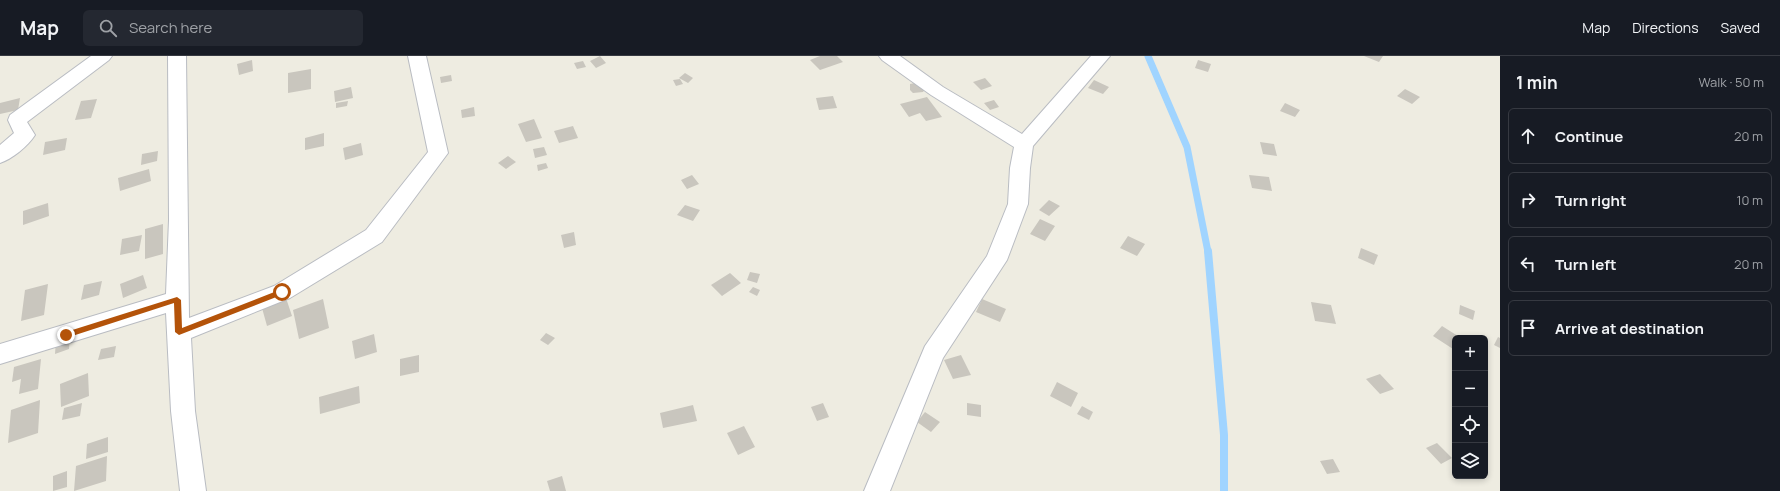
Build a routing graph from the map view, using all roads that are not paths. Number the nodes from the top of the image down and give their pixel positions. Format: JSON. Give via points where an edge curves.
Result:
{"nodes":[{"id":1,"x":103,"y":56,"type":"edge"},
{"id":2,"x":177,"y":56,"type":"edge"},
{"id":3,"x":417,"y":56,"type":"edge"},
{"id":4,"x":888,"y":56,"type":"edge"},
{"id":5,"x":1101,"y":56,"type":"edge"},
{"id":6,"x":1024,"y":144,"type":"junction"},
{"id":7,"x":0,"y":156,"type":"edge"},
{"id":8,"x":177,"y":300,"type":"junction"},
{"id":9,"x":179,"y":332,"type":"junction"},
{"id":10,"x":0,"y":354,"type":"edge"},
{"id":11,"x":193,"y":491,"type":"edge"},
{"id":12,"x":876,"y":491,"type":"edge"}],
"edges":[{"from":1,"to":7,"type":"street","via":[[17,120],[25,135]]},
{"from":2,"to":8,"type":"street"},
{"from":3,"to":9,"type":"street","via":[[438,153],[374,236],[282,292]]},
{"from":4,"to":6,"type":"street","via":[[937,91]]},
{"from":5,"to":6,"type":"street"},
{"from":6,"to":12,"type":"street","via":[[1018,204],[996,260],[933,353]]},
{"from":8,"to":9,"type":"street"},
{"from":8,"to":10,"type":"street"},
{"from":9,"to":11,"type":"street","via":[[183,411]]}]}
